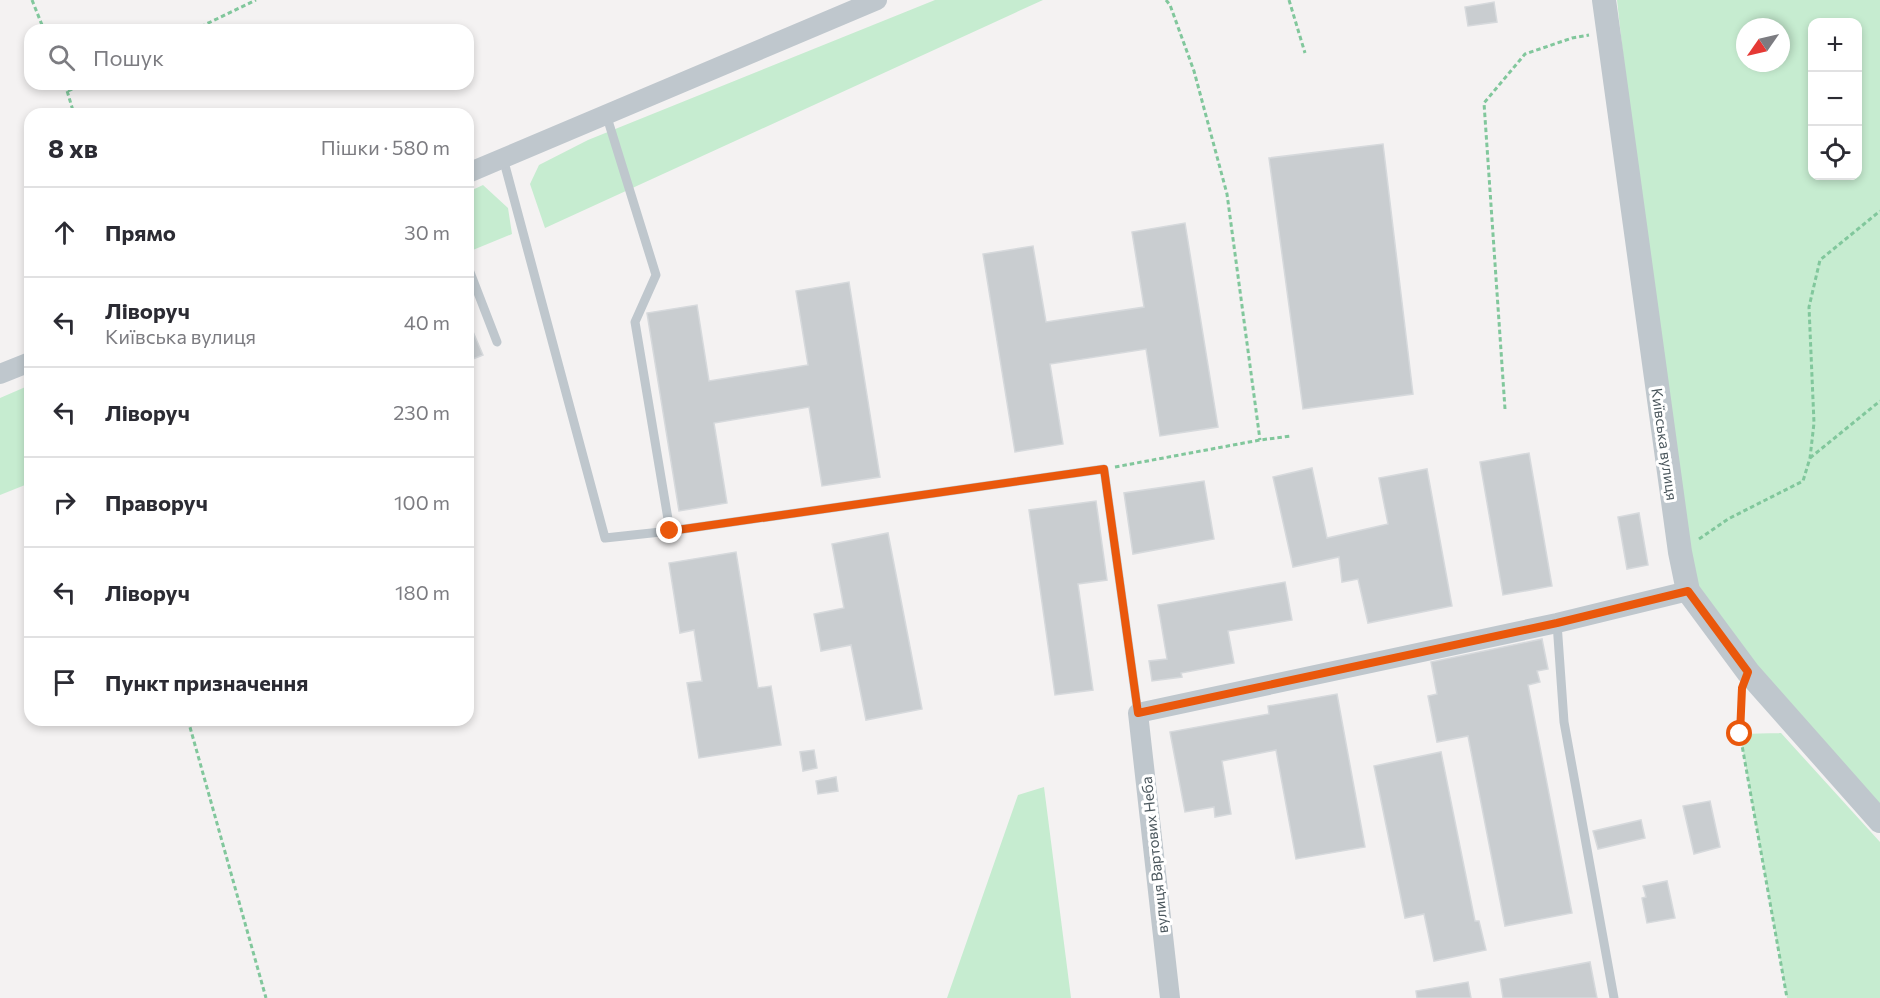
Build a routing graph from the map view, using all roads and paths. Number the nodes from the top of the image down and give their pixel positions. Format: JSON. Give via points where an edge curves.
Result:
{"nodes":[{"id":1,"x":32,"y":0,"type":"edge"},
{"id":2,"x":256,"y":0,"type":"edge"},
{"id":3,"x":877,"y":0,"type":"edge"},
{"id":4,"x":1166,"y":0,"type":"edge"},
{"id":5,"x":1289,"y":0,"type":"edge"},
{"id":6,"x":1604,"y":0,"type":"edge"},
{"id":7,"x":42,"y":24,"type":"edge"},
{"id":8,"x":206,"y":24,"type":"edge"},
{"id":9,"x":1608,"y":32,"type":"junction"},
{"id":10,"x":1305,"y":53,"type":"dead end"},
{"id":11,"x":68,"y":91,"type":"edge"},
{"id":12,"x":72,"y":108,"type":"edge"},
{"id":13,"x":606,"y":114,"type":"junction"},
{"id":14,"x":503,"y":158,"type":"junction"},
{"id":15,"x":474,"y":170,"type":"edge"},
{"id":16,"x":1880,"y":211,"type":"edge"},
{"id":17,"x":474,"y":283,"type":"edge"},
{"id":18,"x":497,"y":342,"type":"dead end"},
{"id":19,"x":24,"y":364,"type":"edge"},
{"id":20,"x":0,"y":374,"type":"edge"},
{"id":21,"x":1880,"y":401,"type":"edge"},
{"id":22,"x":1504,"y":409,"type":"dead end"},
{"id":23,"x":1291,"y":436,"type":"dead end"},
{"id":24,"x":1260,"y":440,"type":"junction"},
{"id":25,"x":1810,"y":458,"type":"junction"},
{"id":26,"x":1104,"y":469,"type":"junction"},
{"id":27,"x":670,"y":531,"type":"junction"},
{"id":28,"x":1680,"y":552,"type":"junction"},
{"id":29,"x":1688,"y":591,"type":"junction"},
{"id":30,"x":1557,"y":623,"type":"junction"},
{"id":31,"x":1748,"y":672,"type":"junction"},
{"id":32,"x":1138,"y":713,"type":"junction"},
{"id":33,"x":190,"y":726,"type":"edge"},
{"id":34,"x":1880,"y":822,"type":"edge"},
{"id":35,"x":266,"y":998,"type":"edge"},
{"id":36,"x":1170,"y":998,"type":"edge"},
{"id":37,"x":1614,"y":998,"type":"edge"},
{"id":38,"x":1787,"y":998,"type":"edge"}],
"edges":[{"from":1,"to":7,"type":"path"},
{"from":2,"to":8,"type":"path"},
{"from":3,"to":13,"type":"street"},
{"from":4,"to":24,"type":"path","via":[[1194,70],[1227,194]]},
{"from":5,"to":10,"type":"path"},
{"from":6,"to":9,"type":"street","name":"Київська вулиця"},
{"from":9,"to":22,"type":"path","via":[[1572,38],[1525,54],[1484,103]]},
{"from":9,"to":28,"type":"street","name":"Київська вулиця"},
{"from":11,"to":12,"type":"path"},
{"from":13,"to":14,"type":"street"},
{"from":13,"to":27,"type":"lane","via":[[656,275],[635,322]]},
{"from":14,"to":15,"type":"street"},
{"from":14,"to":27,"type":"lane","via":[[605,538]]},
{"from":16,"to":25,"type":"path","via":[[1820,260],[1809,306],[1814,423]]},
{"from":17,"to":18,"type":"lane"},
{"from":19,"to":20,"type":"street"},
{"from":21,"to":25,"type":"path"},
{"from":23,"to":24,"type":"path"},
{"from":24,"to":26,"type":"path"},
{"from":25,"to":28,"type":"path","via":[[1803,481],[1728,519]]},
{"from":26,"to":27,"type":"lane"},
{"from":26,"to":32,"type":"lane"},
{"from":28,"to":29,"type":"street","name":"Київська вулиця"},
{"from":29,"to":30,"type":"street"},
{"from":29,"to":31,"type":"street","name":"Київська вулиця"},
{"from":30,"to":32,"type":"street"},
{"from":30,"to":37,"type":"lane","via":[[1564,722]]},
{"from":31,"to":34,"type":"street","name":"Київська вулиця"},
{"from":31,"to":38,"type":"path","via":[[1742,688],[1740,734]]},
{"from":32,"to":36,"type":"street","name":"вулиця Вартових Неба"},
{"from":33,"to":35,"type":"path"}]}
